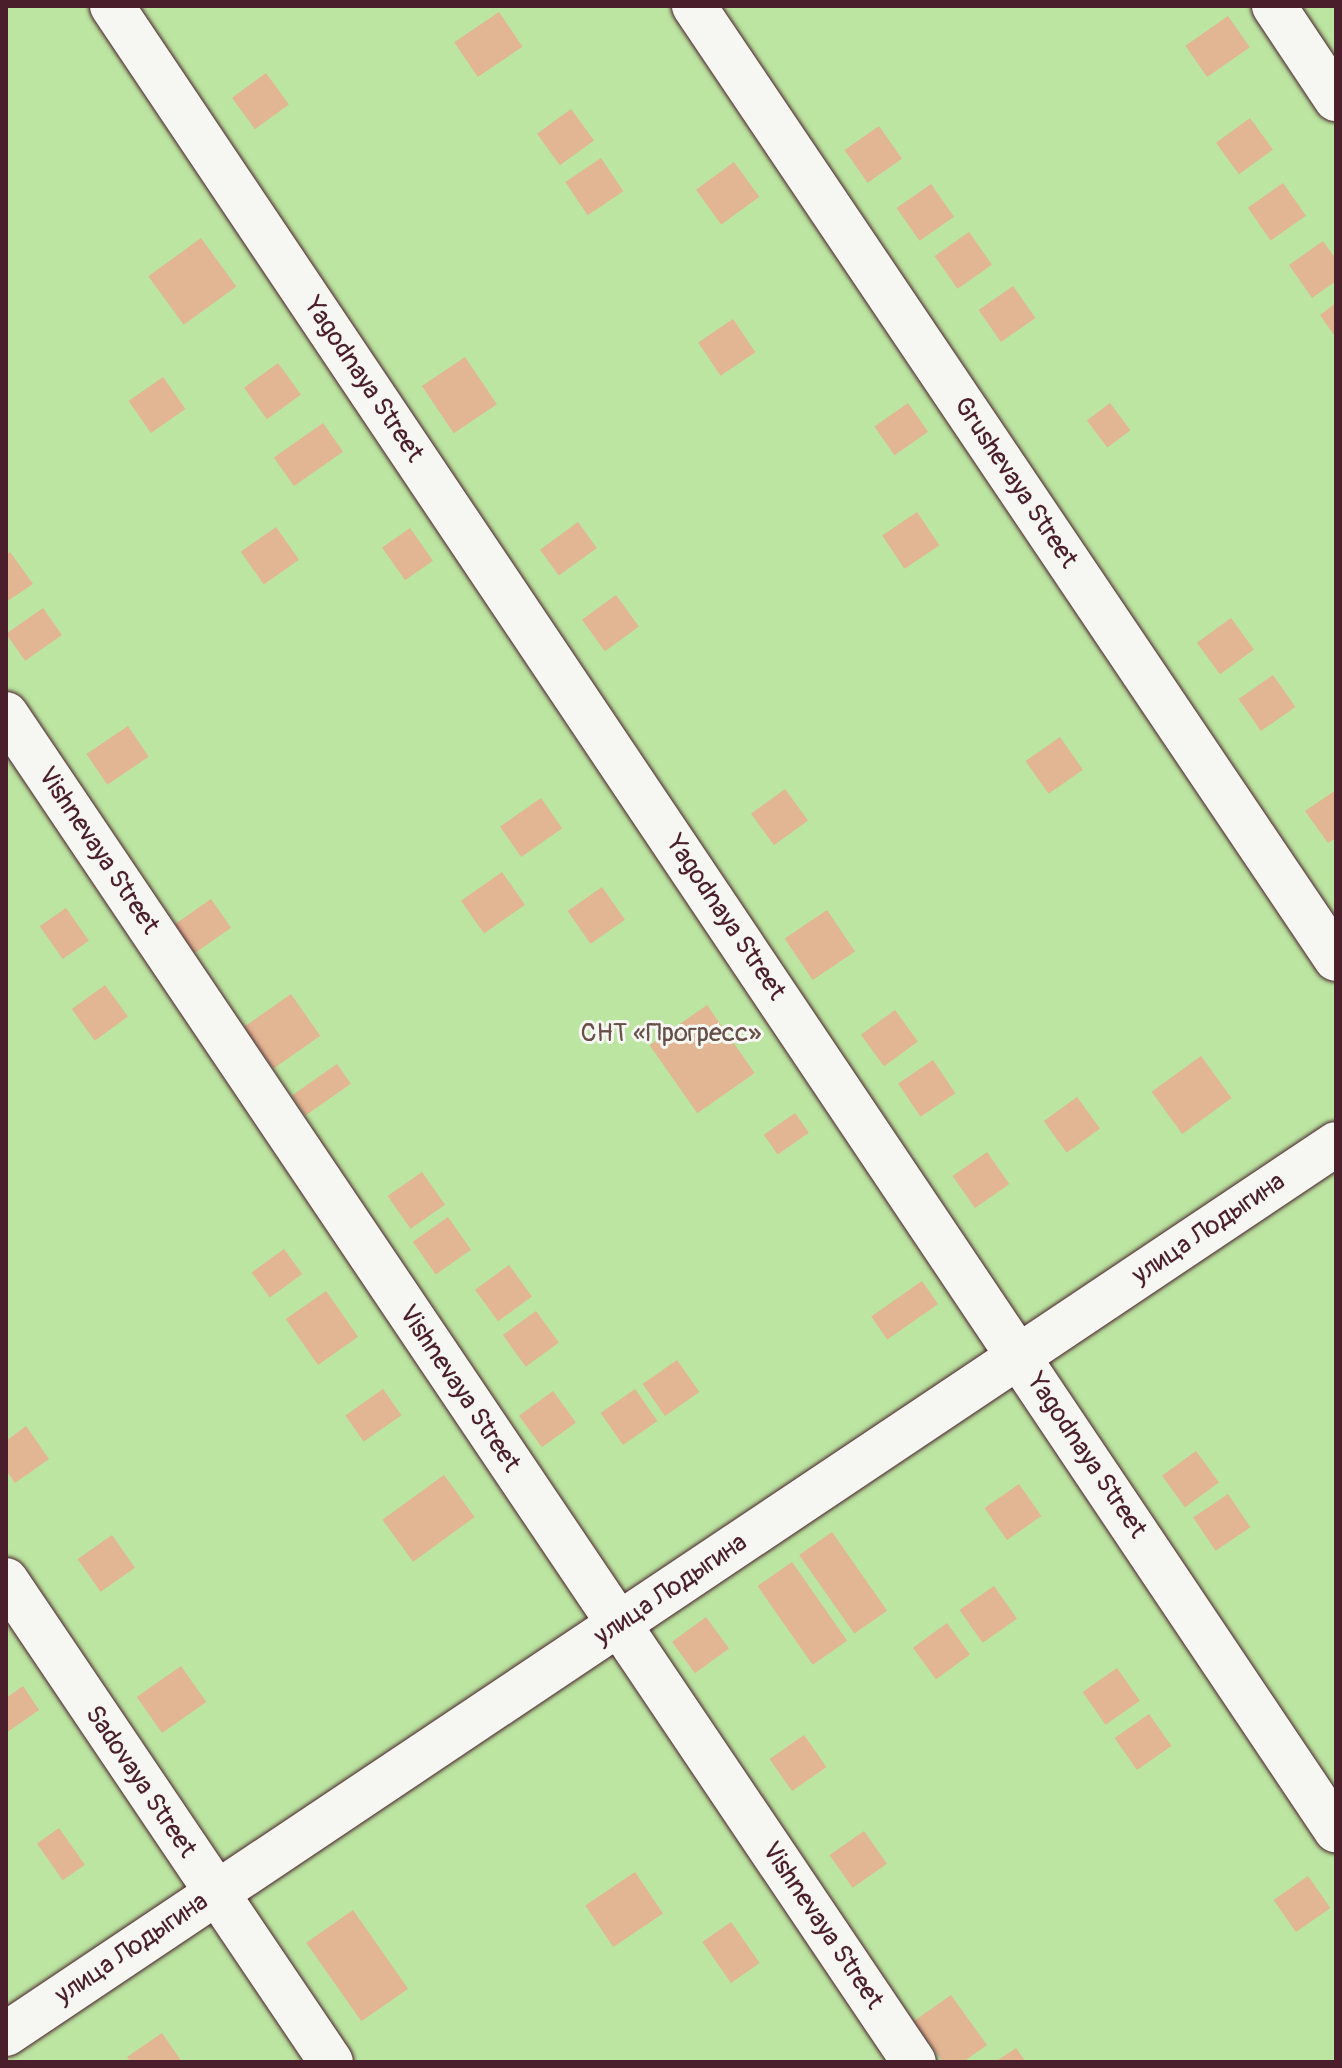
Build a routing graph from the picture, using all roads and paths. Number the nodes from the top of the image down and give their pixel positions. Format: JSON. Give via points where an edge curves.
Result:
{"nodes":[{"id":1,"x":112,"y":6,"type":"edge"},
{"id":2,"x":694,"y":6,"type":"edge"},
{"id":3,"x":1274,"y":6,"type":"edge"},
{"id":4,"x":1336,"y":99,"type":"edge"},
{"id":5,"x":6,"y":714,"type":"edge"},
{"id":6,"x":1336,"y":959,"type":"edge"},
{"id":7,"x":1336,"y":1144,"type":"edge"},
{"id":8,"x":1019,"y":1355,"type":"junction"},
{"id":9,"x":6,"y":1580,"type":"edge"},
{"id":10,"x":618,"y":1626,"type":"junction"},
{"id":11,"x":1336,"y":1830,"type":"edge"},
{"id":12,"x":215,"y":1894,"type":"junction"},
{"id":13,"x":6,"y":2034,"type":"edge"},
{"id":14,"x":331,"y":2062,"type":"edge"},
{"id":15,"x":914,"y":2062,"type":"edge"}],
"edges":[{"from":1,"to":8,"type":"street","name":"Yagodnaya Street"},
{"from":2,"to":6,"type":"street","name":"Grushevaya Street"},
{"from":3,"to":4,"type":"street"},
{"from":5,"to":10,"type":"street","name":"Vishnevaya Street"},
{"from":7,"to":8,"type":"street","name":"улица Лодыгина"},
{"from":8,"to":10,"type":"street","name":"улица Лодыгина"},
{"from":8,"to":11,"type":"street","name":"Yagodnaya Street"},
{"from":9,"to":12,"type":"street","name":"Sadovaya Street"},
{"from":10,"to":12,"type":"street","name":"улица Лодыгина"},
{"from":10,"to":15,"type":"street","name":"Vishnevaya Street"},
{"from":12,"to":13,"type":"street","name":"улица Лодыгина"},
{"from":12,"to":14,"type":"street","name":"Sadovaya Street"}]}
